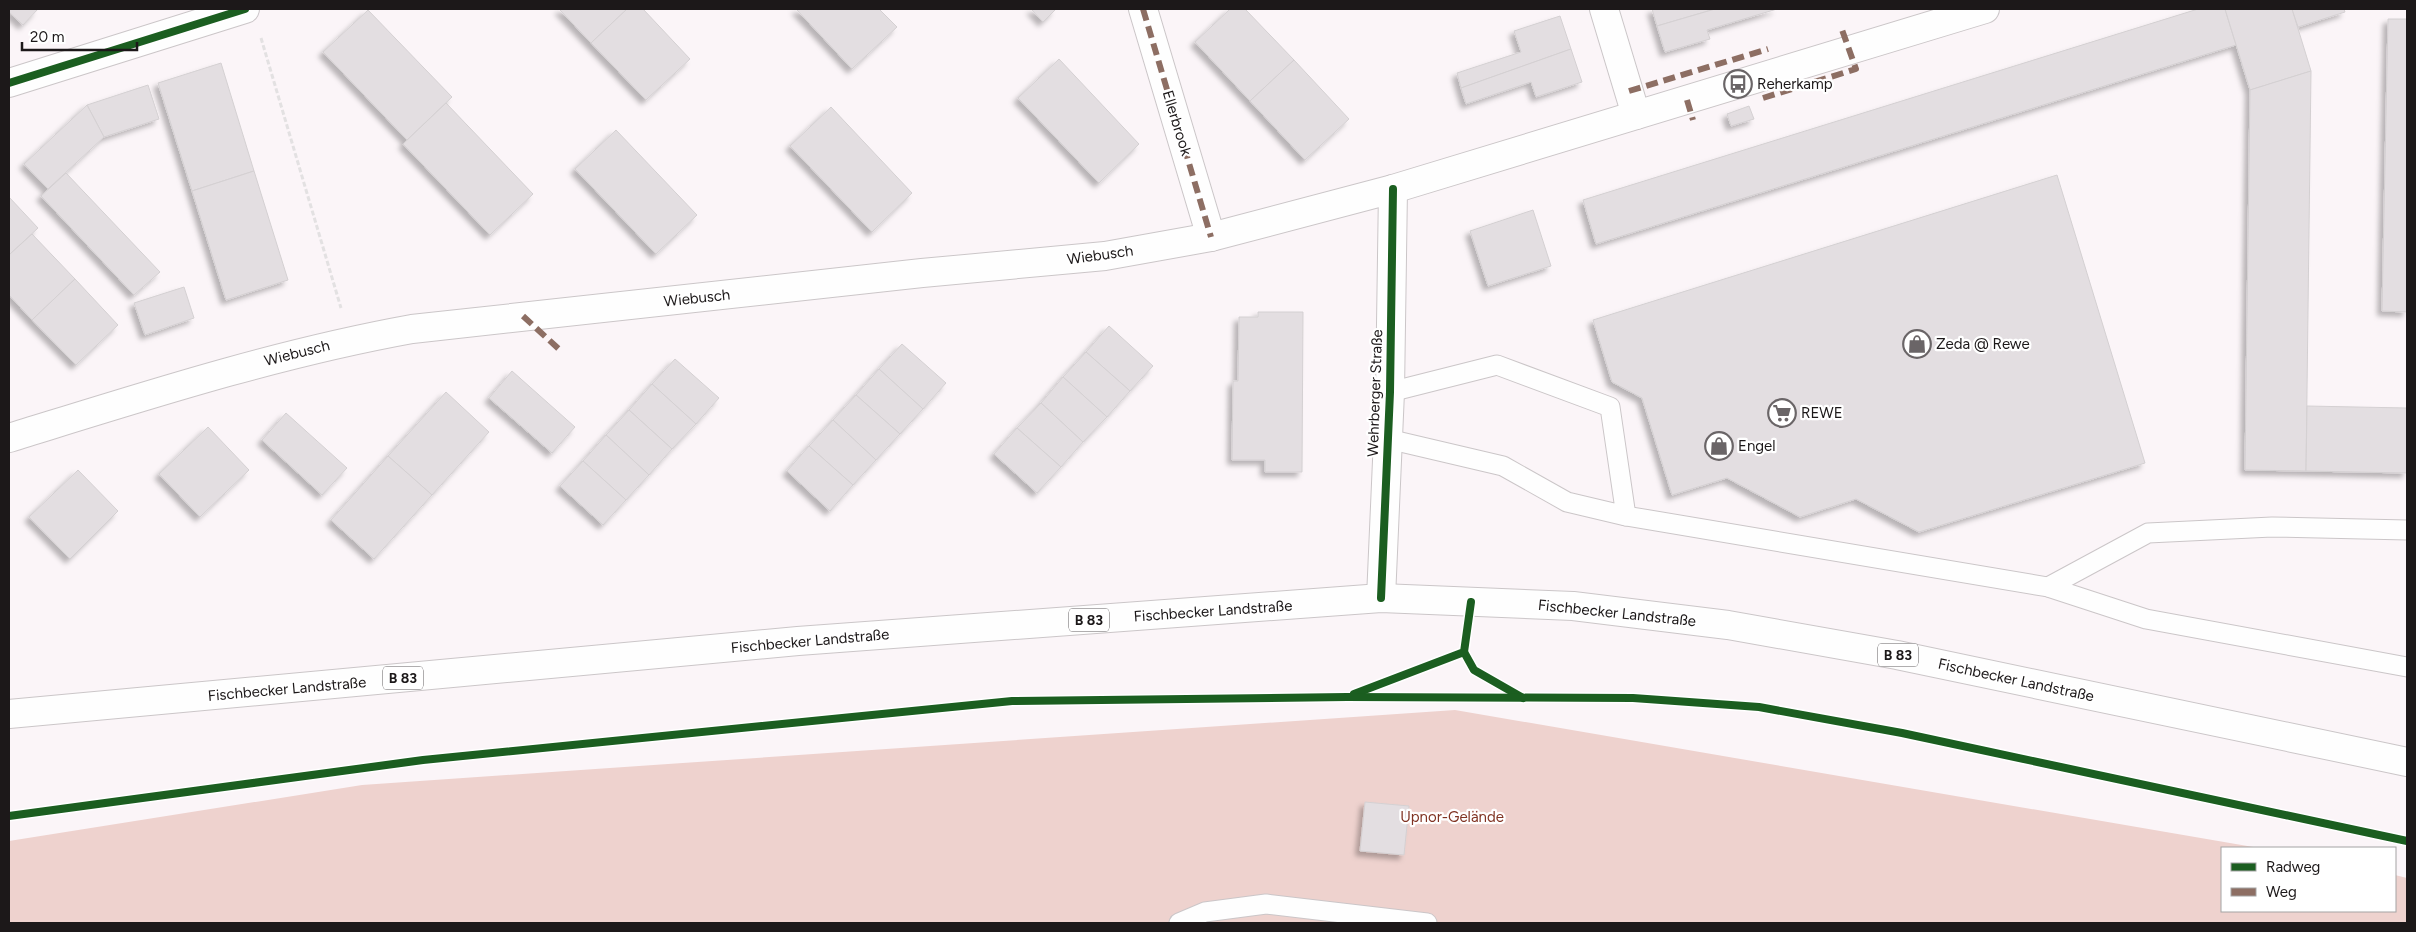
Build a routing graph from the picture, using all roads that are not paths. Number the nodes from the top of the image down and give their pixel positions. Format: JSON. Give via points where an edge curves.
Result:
{"nodes":[{"id":1,"x":245,"y":9,"type":"edge"},
{"id":2,"x":1143,"y":9,"type":"edge"},
{"id":3,"x":1604,"y":9,"type":"edge"},
{"id":4,"x":1985,"y":9,"type":"edge"},
{"id":5,"x":9,"y":83,"type":"edge"},
{"id":6,"x":1636,"y":115,"type":"junction"},
{"id":7,"x":1393,"y":189,"type":"junction"},
{"id":8,"x":1211,"y":237,"type":"junction"},
{"id":9,"x":1390,"y":392,"type":"junction"},
{"id":10,"x":9,"y":438,"type":"edge"},
{"id":11,"x":1388,"y":438,"type":"junction"},
{"id":12,"x":1626,"y":516,"type":"junction"},
{"id":13,"x":2407,"y":530,"type":"edge"},
{"id":14,"x":2048,"y":587,"type":"junction"},
{"id":15,"x":1381,"y":598,"type":"junction"},
{"id":16,"x":2407,"y":667,"type":"edge"},
{"id":17,"x":9,"y":714,"type":"edge"},
{"id":18,"x":2407,"y":762,"type":"edge"},
{"id":19,"x":1179,"y":923,"type":"edge"},
{"id":20,"x":1427,"y":923,"type":"edge"}],
"edges":[{"from":1,"to":5,"type":"street"},
{"from":2,"to":8,"type":"street","name":"Ellerbrook"},
{"from":3,"to":6,"type":"street"},
{"from":4,"to":6,"type":"street"},
{"from":6,"to":7,"type":"street"},
{"from":7,"to":8,"type":"street","name":"Wiebusch"},
{"from":7,"to":9,"type":"street","name":"Wehrberger Straße"},
{"from":8,"to":10,"type":"street","name":"Wiebusch","via":[[1105,256],[412,328],[229,370]]},
{"from":9,"to":11,"type":"street","name":"Wehrberger Straße"},
{"from":9,"to":12,"type":"lane","via":[[1496,365],[1610,407]]},
{"from":11,"to":12,"type":"lane","via":[[1503,466],[1567,502]]},
{"from":11,"to":15,"type":"street","name":"Wehrberger Straße"},
{"from":12,"to":14,"type":"lane"},
{"from":13,"to":14,"type":"lane","via":[[2272,527],[2148,533]]},
{"from":14,"to":16,"type":"lane","via":[[2146,619]]},
{"from":15,"to":17,"type":"street","name":"Fischbecker Landstraße","number":"B 83","via":[[798,641]]},
{"from":15,"to":18,"type":"street","name":"Fischbecker Landstraße","number":"B 83","via":[[1573,606],[1728,624],[1897,655]]},
{"from":19,"to":20,"type":"lane","via":[[1205,912],[1266,904]]}]}
